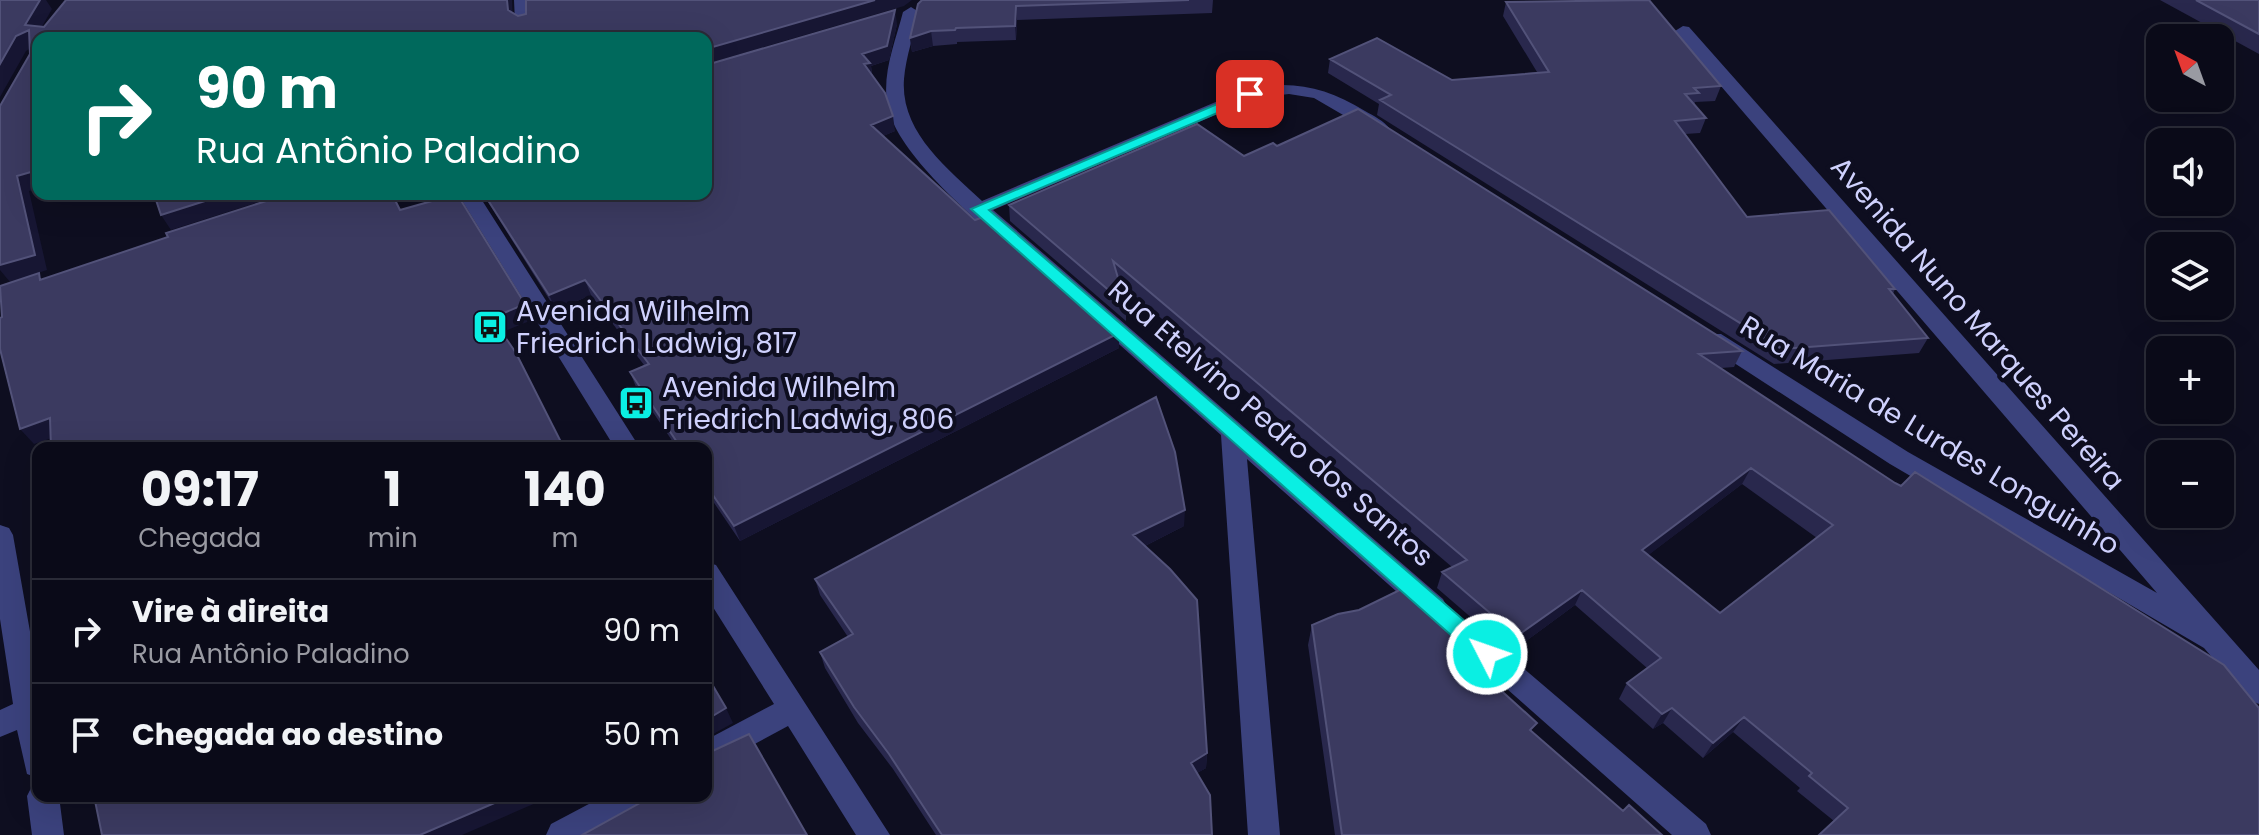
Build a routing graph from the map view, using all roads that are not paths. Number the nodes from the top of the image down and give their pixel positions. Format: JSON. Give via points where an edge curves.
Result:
{"nodes":[{"id":1,"x":522,"y":0,"type":"edge"},
{"id":2,"x":911,"y":9,"type":"edge"},
{"id":3,"x":523,"y":22,"type":"edge"},
{"id":4,"x":1683,"y":31,"type":"dead end"},
{"id":5,"x":1397,"y":138,"type":"edge"},
{"id":6,"x":472,"y":200,"type":"edge"},
{"id":7,"x":979,"y":209,"type":"junction"},
{"id":8,"x":1695,"y":327,"type":"edge"},
{"id":9,"x":1233,"y":432,"type":"junction"},
{"id":10,"x":624,"y":442,"type":"edge"},
{"id":11,"x":0,"y":535,"type":"edge"},
{"id":12,"x":712,"y":582,"type":"edge"},
{"id":13,"x":2215,"y":640,"type":"junction"},
{"id":14,"x":2259,"y":691,"type":"edge"},
{"id":15,"x":792,"y":709,"type":"junction"},
{"id":16,"x":30,"y":710,"type":"junction"},
{"id":17,"x":0,"y":724,"type":"edge"},
{"id":18,"x":32,"y":724,"type":"edge"},
{"id":19,"x":712,"y":753,"type":"edge"},
{"id":20,"x":44,"y":802,"type":"edge"},
{"id":21,"x":623,"y":802,"type":"edge"},
{"id":22,"x":48,"y":835,"type":"edge"},
{"id":23,"x":562,"y":835,"type":"edge"},
{"id":24,"x":874,"y":835,"type":"edge"},
{"id":25,"x":1264,"y":835,"type":"edge"},
{"id":26,"x":1695,"y":835,"type":"edge"}],
"edges":[{"from":1,"to":3,"type":"street"},
{"from":2,"to":7,"type":"street","name":"Rua Etelvino Pedro dos Santos","via":[[894,89],[899,110],[917,147]]},
{"from":4,"to":13,"type":"street","name":"Avenida Nuno Marques Pereira"},
{"from":5,"to":7,"type":"street","via":[[1331,97],[1275,87]]},
{"from":6,"to":10,"type":"street"},
{"from":7,"to":9,"type":"street","name":"Rua Etelvino Pedro dos Santos"},
{"from":8,"to":13,"type":"street","name":"Rua Maria de Lurdes Longuinho","via":[[1899,458]]},
{"from":9,"to":25,"type":"street"},
{"from":9,"to":26,"type":"street","name":"Rua Etelvino Pedro dos Santos"},
{"from":11,"to":16,"type":"street"},
{"from":12,"to":15,"type":"street"},
{"from":13,"to":14,"type":"street","name":"Avenida Nuno Marques Pereira"},
{"from":15,"to":19,"type":"street"},
{"from":15,"to":24,"type":"street"},
{"from":16,"to":17,"type":"street"},
{"from":16,"to":18,"type":"street"},
{"from":20,"to":22,"type":"street"},
{"from":21,"to":23,"type":"street"}]}
